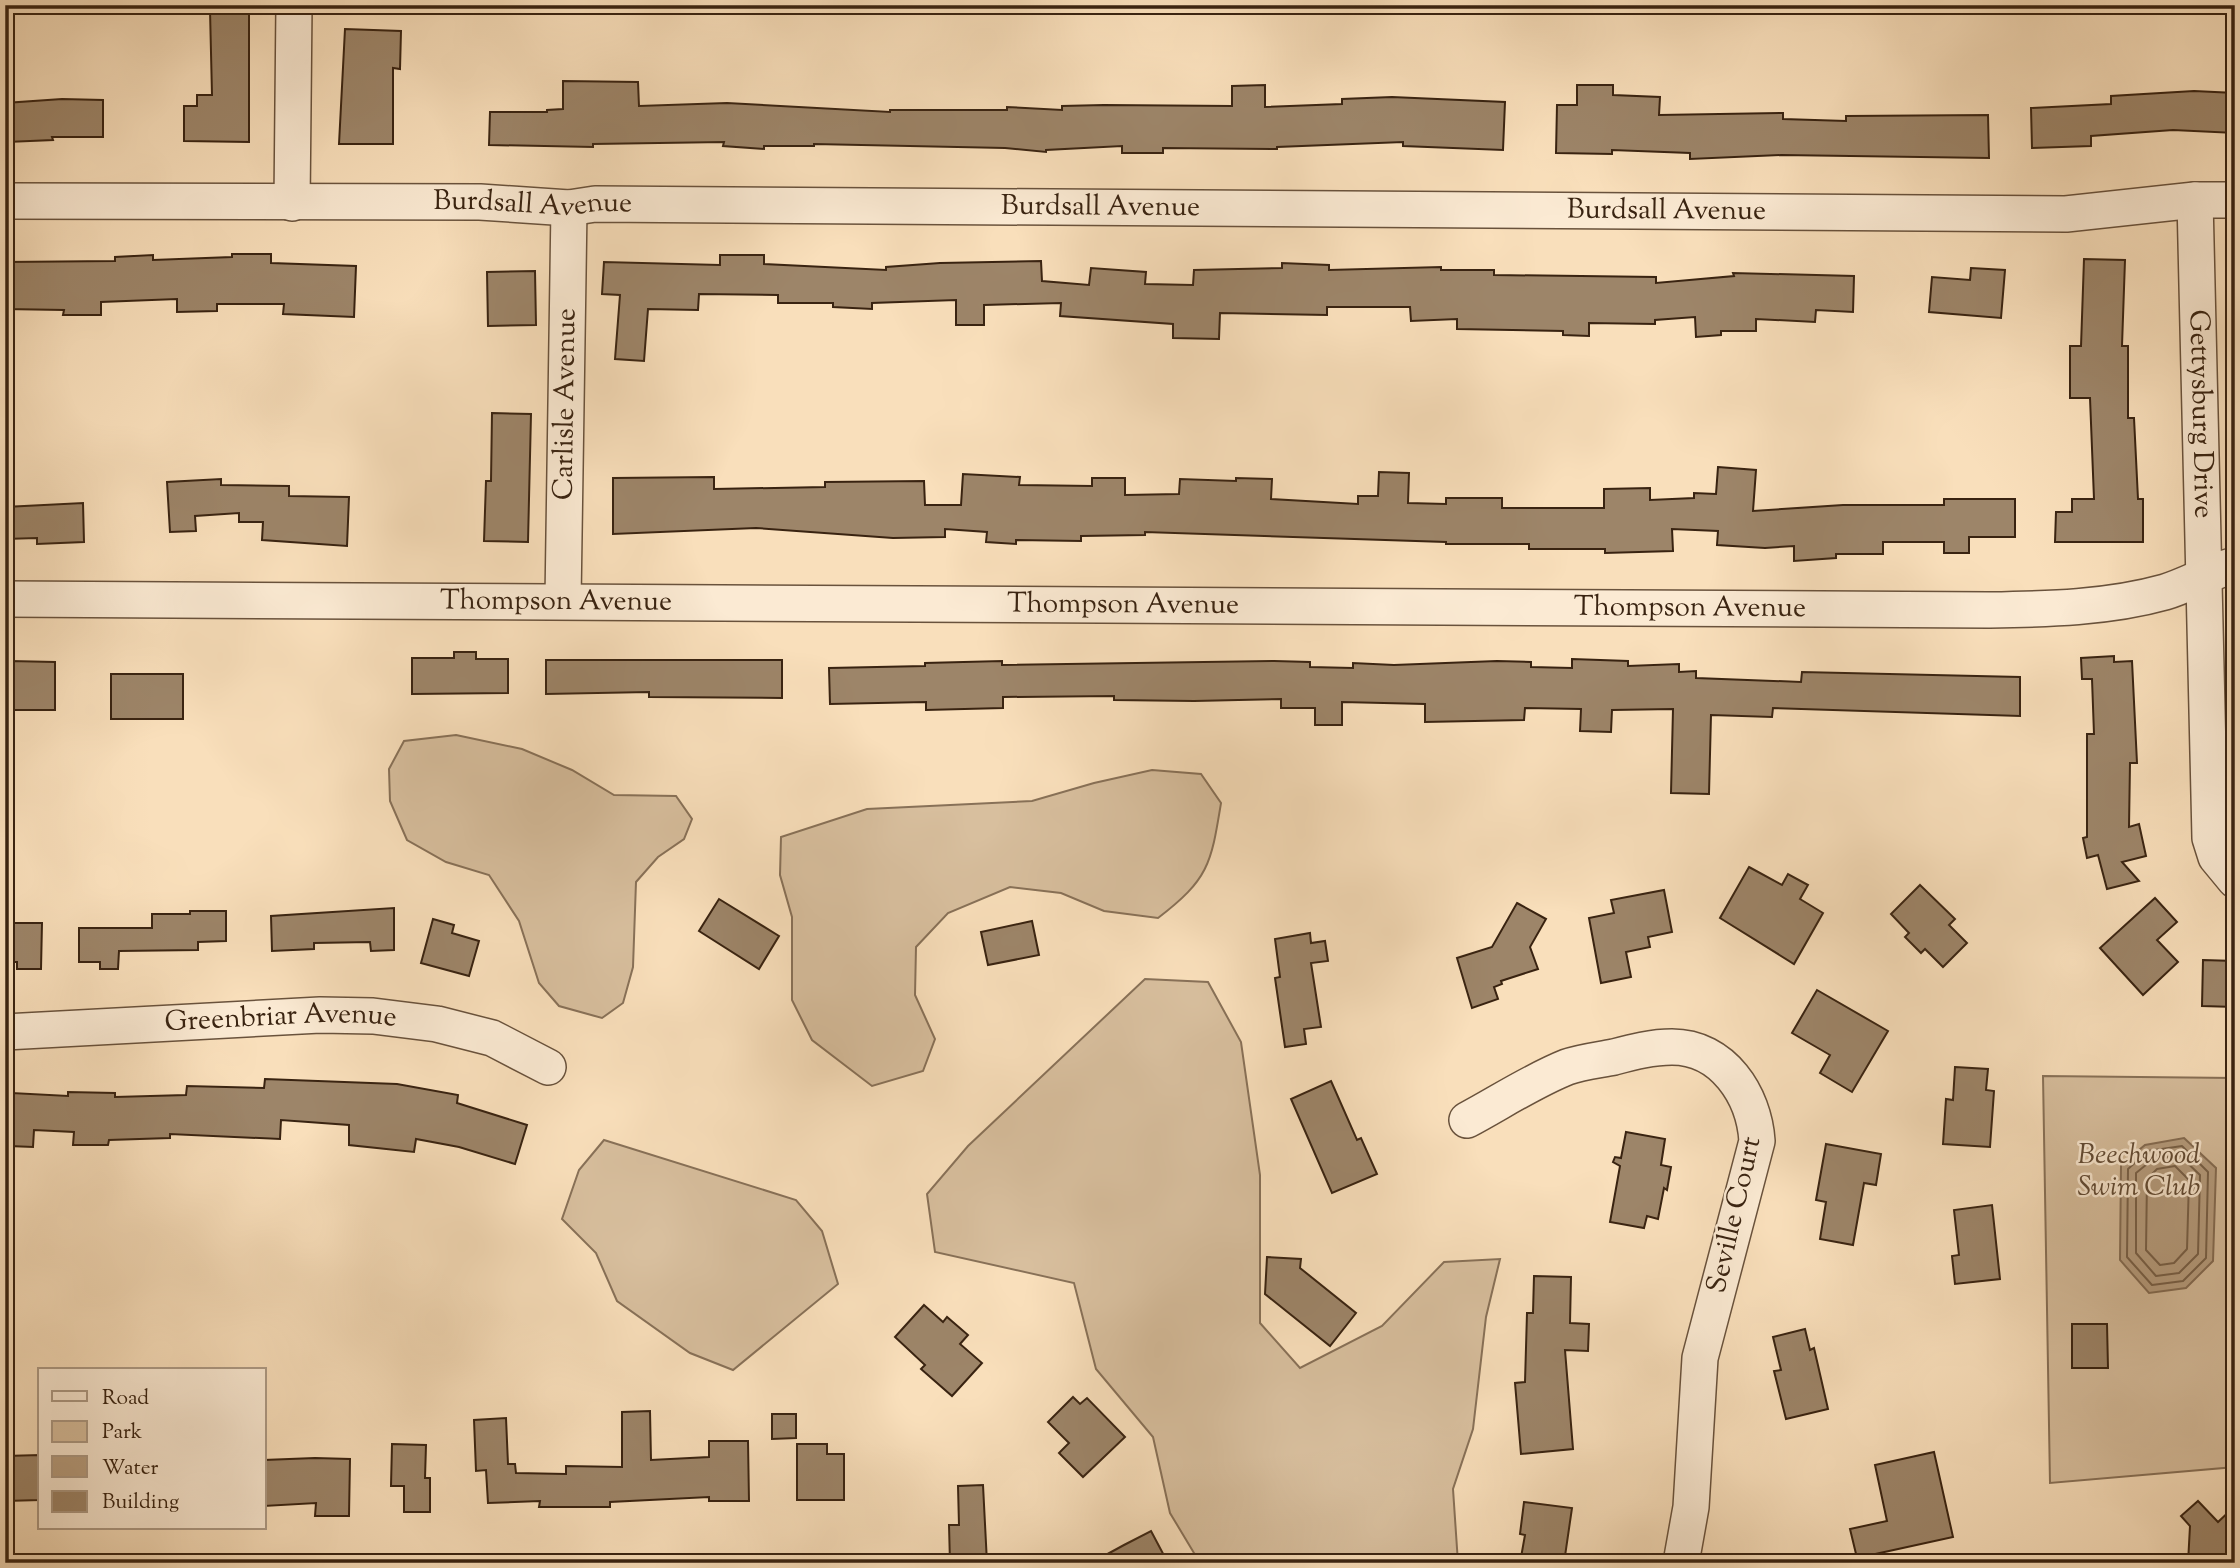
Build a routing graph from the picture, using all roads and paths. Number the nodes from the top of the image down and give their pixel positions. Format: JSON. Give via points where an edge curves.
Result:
{"nodes":[{"id":1,"x":294,"y":5,"type":"edge"},
{"id":2,"x":2195,"y":200,"type":"junction"},
{"id":3,"x":2235,"y":200,"type":"edge"},
{"id":4,"x":5,"y":201,"type":"edge"},
{"id":5,"x":292,"y":202,"type":"junction"},
{"id":6,"x":569,"y":208,"type":"junction"},
{"id":7,"x":2220,"y":569,"type":"edge"},
{"id":8,"x":5,"y":599,"type":"edge"},
{"id":9,"x":563,"y":600,"type":"junction"},
{"id":10,"x":2232,"y":877,"type":"edge"},
{"id":11,"x":5,"y":1032,"type":"edge"},
{"id":12,"x":548,"y":1067,"type":"dead end"},
{"id":13,"x":1467,"y":1120,"type":"dead end"},
{"id":14,"x":1681,"y":1563,"type":"edge"}],
"edges":[{"from":1,"to":5,"type":"street"},
{"from":2,"to":3,"type":"street","name":"Burdsall Avenue"},
{"from":2,"to":6,"type":"street","name":"Burdsall Avenue","via":[[2066,214],[609,204]]},
{"from":2,"to":7,"type":"street","name":"Gettysburg Drive"},
{"from":4,"to":5,"type":"street","name":"Burdsall Avenue"},
{"from":5,"to":6,"type":"street","name":"Burdsall Avenue","via":[[480,202]]},
{"from":6,"to":9,"type":"street","name":"Carlisle Avenue"},
{"from":7,"to":9,"type":"street","name":"Thompson Avenue","via":[[2166,591],[2074,608],[1989,610]]},
{"from":7,"to":10,"type":"street","name":"Gettysburg Drive","via":[[2210,838],[2216,857]]},
{"from":8,"to":9,"type":"street","name":"Thompson Avenue"},
{"from":11,"to":12,"type":"street","name":"Greenbriar Avenue","via":[[373,1016],[437,1024],[492,1038]]},
{"from":13,"to":14,"type":"street","name":"Seville Court","via":[[1567,1067],[1675,1046],[1714,1060],[1733,1076],[1749,1101],[1757,1141],[1700,1358],[1691,1507]]}]}
